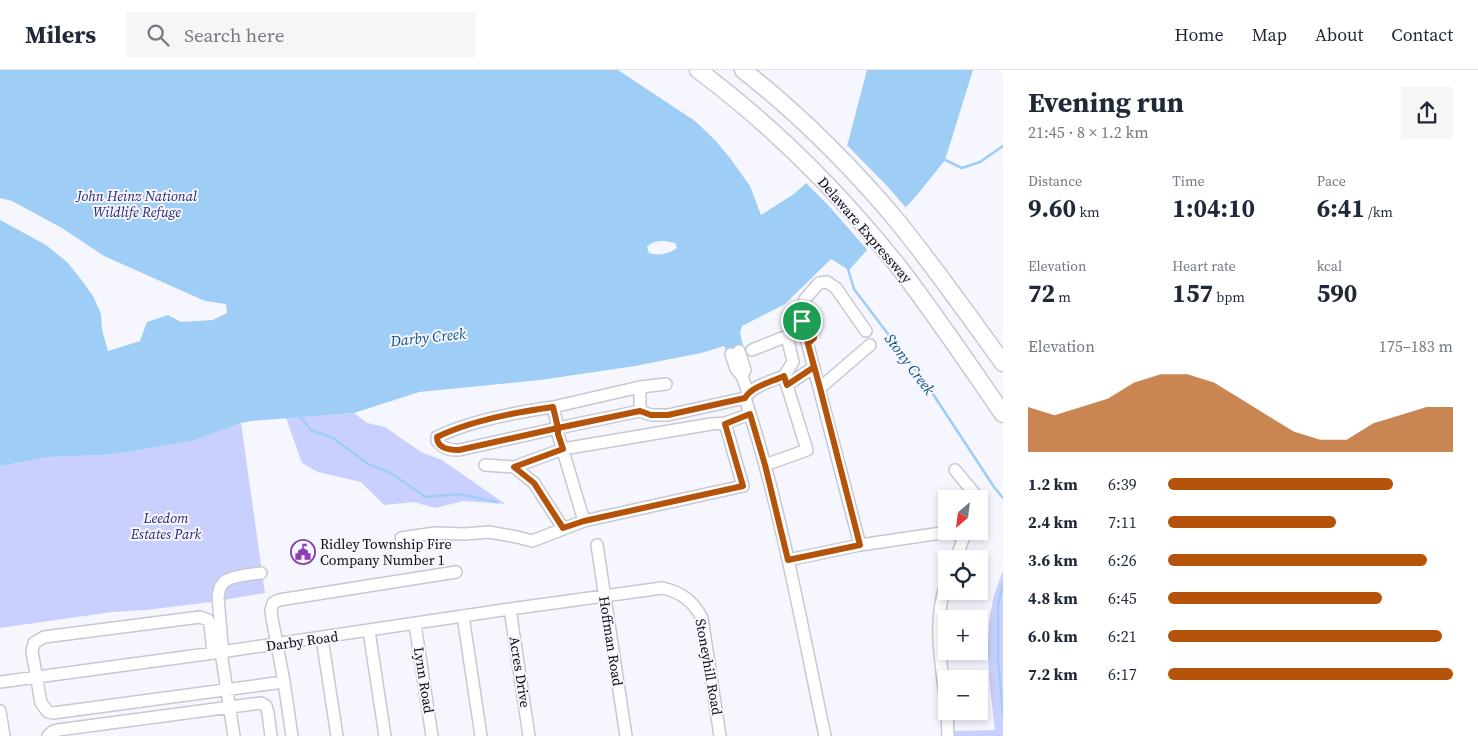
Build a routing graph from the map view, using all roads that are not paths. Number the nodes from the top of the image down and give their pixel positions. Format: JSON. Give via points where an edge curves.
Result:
{"nodes":[{"id":1,"x":698,"y":70,"type":"edge"},
{"id":2,"x":743,"y":70,"type":"edge"},
{"id":3,"x":866,"y":331,"type":"dead end"},
{"id":4,"x":870,"y":345,"type":"dead end"},
{"id":5,"x":752,"y":350,"type":"dead end"},
{"id":6,"x":735,"y":352,"type":"dead end"},
{"id":7,"x":1003,"y":363,"type":"edge"},
{"id":8,"x":814,"y":367,"type":"junction"},
{"id":9,"x":786,"y":381,"type":"junction"},
{"id":10,"x":666,"y":384,"type":"dead end"},
{"id":11,"x":640,"y":388,"type":"junction"},
{"id":12,"x":820,"y":388,"type":"junction"},
{"id":13,"x":746,"y":396,"type":"junction"},
{"id":14,"x":553,"y":407,"type":"junction"},
{"id":15,"x":640,"y":411,"type":"junction"},
{"id":16,"x":750,"y":414,"type":"junction"},
{"id":17,"x":1003,"y":414,"type":"edge"},
{"id":18,"x":725,"y":424,"type":"junction"},
{"id":19,"x":558,"y":428,"type":"junction"},
{"id":20,"x":563,"y":449,"type":"junction"},
{"id":21,"x":764,"y":462,"type":"junction"},
{"id":22,"x":486,"y":465,"type":"dead end"},
{"id":23,"x":514,"y":467,"type":"junction"},
{"id":24,"x":955,"y":470,"type":"dead end"},
{"id":25,"x":972,"y":490,"type":"edge"},
{"id":26,"x":584,"y":521,"type":"junction"},
{"id":27,"x":563,"y":528,"type":"junction"},
{"id":28,"x":938,"y":533,"type":"edge"},
{"id":29,"x":401,"y":538,"type":"dead end"},
{"id":30,"x":597,"y":545,"type":"dead end"},
{"id":31,"x":860,"y":545,"type":"junction"},
{"id":32,"x":788,"y":560,"type":"junction"},
{"id":33,"x":456,"y":572,"type":"dead end"},
{"id":34,"x":261,"y":573,"type":"dead end"},
{"id":35,"x":604,"y":596,"type":"junction"},
{"id":36,"x":942,"y":600,"type":"edge"},
{"id":37,"x":510,"y":609,"type":"junction"},
{"id":38,"x":463,"y":616,"type":"junction"},
{"id":39,"x":415,"y":624,"type":"junction"},
{"id":40,"x":369,"y":631,"type":"junction"},
{"id":41,"x":322,"y":638,"type":"junction"},
{"id":42,"x":277,"y":644,"type":"junction"},
{"id":43,"x":217,"y":653,"type":"junction"},
{"id":44,"x":942,"y":670,"type":"edge"},
{"id":45,"x":38,"y":677,"type":"junction"},
{"id":46,"x":0,"y":682,"type":"edge"},
{"id":47,"x":276,"y":683,"type":"dead end"},
{"id":48,"x":227,"y":689,"type":"junction"},
{"id":49,"x":230,"y":708,"type":"junction"},
{"id":50,"x":0,"y":711,"type":"edge"},
{"id":51,"x":947,"y":720,"type":"edge"},
{"id":52,"x":4,"y":736,"type":"edge"},
{"id":53,"x":48,"y":736,"type":"edge"},
{"id":54,"x":234,"y":736,"type":"edge"},
{"id":55,"x":271,"y":736,"type":"edge"},
{"id":56,"x":292,"y":736,"type":"edge"},
{"id":57,"x":337,"y":736,"type":"edge"},
{"id":58,"x":385,"y":736,"type":"edge"},
{"id":59,"x":432,"y":736,"type":"edge"},
{"id":60,"x":480,"y":736,"type":"edge"},
{"id":61,"x":529,"y":736,"type":"edge"},
{"id":62,"x":626,"y":736,"type":"edge"},
{"id":63,"x":720,"y":736,"type":"edge"},
{"id":64,"x":825,"y":736,"type":"edge"},
{"id":65,"x":948,"y":736,"type":"edge"}],
"edges":[{"from":1,"to":17,"type":"highway","name":"Delaware Expressway","via":[[796,153],[858,218],[920,294]]},
{"from":2,"to":7,"type":"highway","name":"Delaware Expressway","via":[[814,132],[878,199],[942,278]]},
{"from":3,"to":8,"type":"street","via":[[836,288],[827,282],[819,283],[805,299],[801,318]]},
{"from":4,"to":12,"type":"street"},
{"from":5,"to":9,"type":"street","via":[[787,336],[793,362]]},
{"from":6,"to":13,"type":"street","via":[[745,370],[742,376]]},
{"from":8,"to":9,"type":"street"},
{"from":8,"to":12,"type":"street"},
{"from":9,"to":13,"type":"street","via":[[762,385]]},
{"from":9,"to":21,"type":"street","via":[[807,450]]},
{"from":10,"to":11,"type":"street"},
{"from":11,"to":14,"type":"street"},
{"from":11,"to":15,"type":"street"},
{"from":12,"to":31,"type":"street"},
{"from":13,"to":15,"type":"street","via":[[668,415]]},
{"from":13,"to":16,"type":"street"},
{"from":14,"to":19,"type":"street"},
{"from":14,"to":19,"type":"street","via":[[478,423],[444,433],[437,437],[437,441],[449,450],[459,450]]},
{"from":15,"to":19,"type":"street"},
{"from":16,"to":18,"type":"street"},
{"from":16,"to":21,"type":"street"},
{"from":18,"to":20,"type":"street"},
{"from":18,"to":26,"type":"street","via":[[743,486]]},
{"from":19,"to":20,"type":"street"},
{"from":20,"to":23,"type":"street"},
{"from":20,"to":26,"type":"street"},
{"from":21,"to":32,"type":"street"},
{"from":22,"to":23,"type":"street"},
{"from":23,"to":27,"type":"street","via":[[534,483]]},
{"from":24,"to":25,"type":"street"},
{"from":26,"to":27,"type":"street"},
{"from":27,"to":29,"type":"street","via":[[532,541],[489,532],[436,533]]},
{"from":28,"to":31,"type":"street"},
{"from":30,"to":35,"type":"street","name":"Hoffman Road"},
{"from":31,"to":32,"type":"street"},
{"from":32,"to":64,"type":"street"},
{"from":33,"to":42,"type":"street","via":[[279,600],[273,603],[271,610]]},
{"from":34,"to":43,"type":"street","via":[[231,578],[220,587],[222,644]]},
{"from":35,"to":37,"type":"street","name":"Darby Road"},
{"from":35,"to":62,"type":"street","name":"Hoffman Road"},
{"from":35,"to":63,"type":"street","name":"Stoneyhill Road","via":[[662,588],[681,593],[694,605],[704,624]]},
{"from":36,"to":44,"type":"street","via":[[938,633]]},
{"from":37,"to":38,"type":"street","name":"Darby Road"},
{"from":37,"to":61,"type":"street","name":"Acres Drive"},
{"from":38,"to":39,"type":"street","name":"Darby Road"},
{"from":38,"to":60,"type":"street"},
{"from":39,"to":40,"type":"street","name":"Darby Road"},
{"from":39,"to":59,"type":"street","name":"Lynn Road"},
{"from":40,"to":41,"type":"street","name":"Darby Road"},
{"from":40,"to":58,"type":"street"},
{"from":41,"to":42,"type":"street","name":"Darby Road"},
{"from":41,"to":57,"type":"street"},
{"from":42,"to":43,"type":"street","name":"Darby Road"},
{"from":42,"to":56,"type":"street"},
{"from":43,"to":45,"type":"street","name":"Darby Road"},
{"from":43,"to":45,"type":"street","via":[[210,624],[200,617],[44,637],[32,647]]},
{"from":43,"to":48,"type":"street"},
{"from":45,"to":46,"type":"street","name":"Darby Road"},
{"from":45,"to":48,"type":"street","via":[[42,703],[48,712],[53,713]]},
{"from":47,"to":48,"type":"street"},
{"from":48,"to":49,"type":"street"},
{"from":49,"to":53,"type":"street","via":[[58,730]]},
{"from":49,"to":54,"type":"street"},
{"from":49,"to":55,"type":"street","via":[[266,706]]},
{"from":50,"to":52,"type":"street"},
{"from":51,"to":65,"type":"street"}]}
